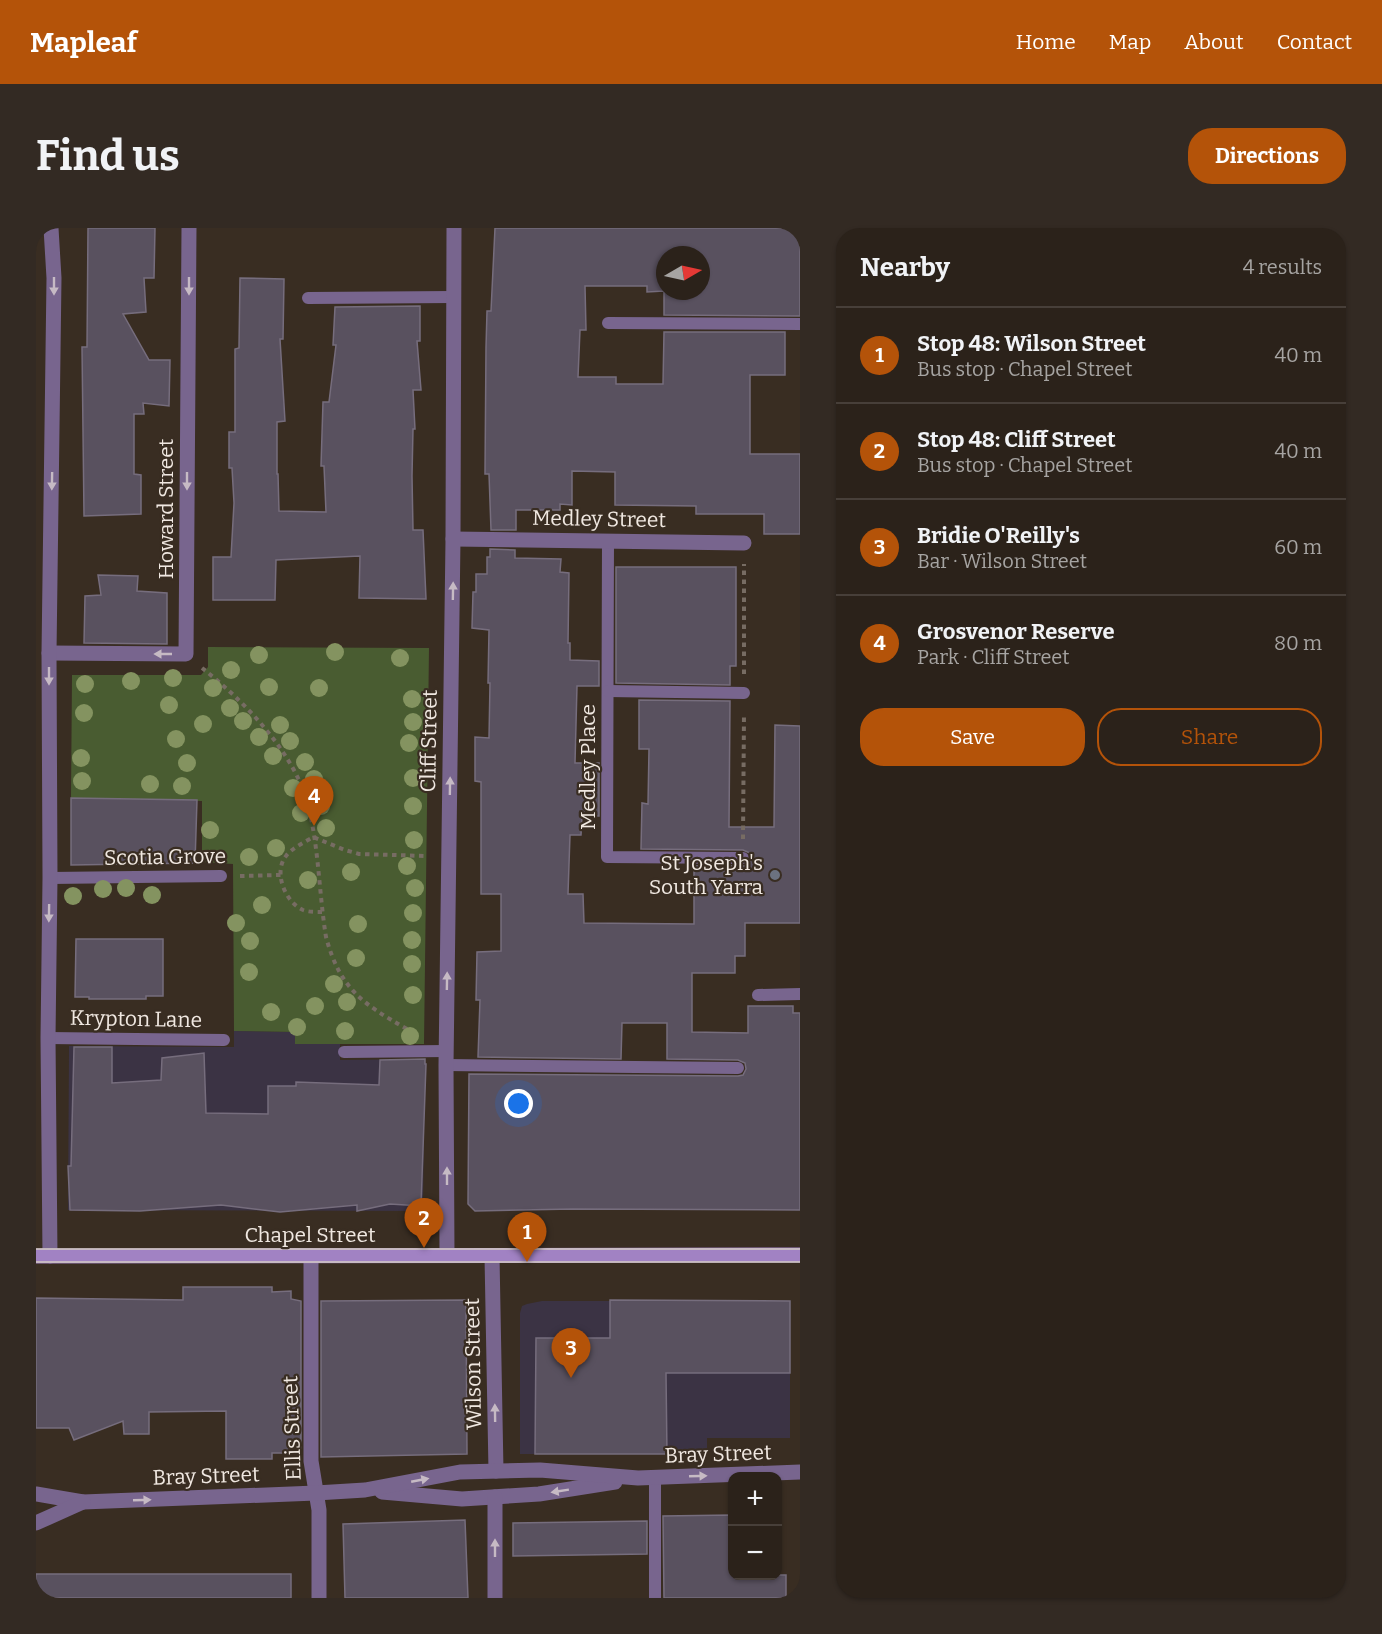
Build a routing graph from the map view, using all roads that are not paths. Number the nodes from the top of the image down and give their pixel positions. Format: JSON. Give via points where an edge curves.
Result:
{"nodes":[{"id":1,"x":51,"y":228,"type":"edge"},
{"id":2,"x":189,"y":228,"type":"edge"},
{"id":3,"x":454,"y":228,"type":"edge"},
{"id":4,"x":453,"y":297,"type":"junction"},
{"id":5,"x":308,"y":298,"type":"dead end"},
{"id":6,"x":608,"y":323,"type":"dead end"},
{"id":7,"x":800,"y":324,"type":"edge"},
{"id":8,"x":453,"y":539,"type":"junction"},
{"id":9,"x":608,"y":541,"type":"junction"},
{"id":10,"x":744,"y":543,"type":"dead end"},
{"id":11,"x":49,"y":653,"type":"junction"},
{"id":12,"x":608,"y":691,"type":"junction"},
{"id":13,"x":744,"y":693,"type":"dead end"},
{"id":14,"x":743,"y":858,"type":"dead end"},
{"id":15,"x":221,"y":876,"type":"road end"},
{"id":16,"x":50,"y":878,"type":"junction"},
{"id":17,"x":758,"y":994,"type":"dead end"},
{"id":18,"x":800,"y":994,"type":"edge"},
{"id":19,"x":48,"y":1038,"type":"junction"},
{"id":20,"x":224,"y":1040,"type":"dead end"},
{"id":21,"x":345,"y":1052,"type":"dead end"},
{"id":22,"x":446,"y":1058,"type":"junction"},
{"id":23,"x":42,"y":1064,"type":"edge"},
{"id":24,"x":738,"y":1068,"type":"dead end"},
{"id":25,"x":447,"y":1255,"type":"junction"},
{"id":26,"x":800,"y":1255,"type":"edge"},
{"id":27,"x":43,"y":1256,"type":"edge"},
{"id":28,"x":311,"y":1256,"type":"junction"},
{"id":29,"x":492,"y":1256,"type":"junction"},
{"id":30,"x":496,"y":1471,"type":"junction"},
{"id":31,"x":800,"y":1472,"type":"edge"},
{"id":32,"x":655,"y":1477,"type":"junction"},
{"id":33,"x":638,"y":1478,"type":"junction"},
{"id":34,"x":365,"y":1490,"type":"junction"},
{"id":35,"x":316,"y":1493,"type":"junction"},
{"id":36,"x":36,"y":1494,"type":"edge"},
{"id":37,"x":495,"y":1497,"type":"junction"},
{"id":38,"x":83,"y":1502,"type":"junction"},
{"id":39,"x":36,"y":1523,"type":"edge"},
{"id":40,"x":319,"y":1598,"type":"edge"},
{"id":41,"x":495,"y":1598,"type":"edge"},
{"id":42,"x":655,"y":1598,"type":"edge"}],
"edges":[{"from":1,"to":11,"type":"street","one_way":true,"via":[[54,278]]},
{"from":2,"to":11,"type":"street","name":"Howard Street","one_way":true,"via":[[186,654]]},
{"from":3,"to":4,"type":"street","name":"Cliff Street"},
{"from":4,"to":5,"type":"lane"},
{"from":4,"to":8,"type":"street","name":"Cliff Street"},
{"from":6,"to":7,"type":"lane"},
{"from":8,"to":9,"type":"street","name":"Medley Street"},
{"from":22,"to":8,"type":"street","name":"Cliff Street","one_way":true},
{"from":9,"to":10,"type":"street","name":"Medley Street"},
{"from":9,"to":12,"type":"lane","name":"Medley Place"},
{"from":11,"to":16,"type":"street","one_way":true},
{"from":12,"to":13,"type":"lane"},
{"from":12,"to":14,"type":"lane","name":"Medley Place","via":[[607,857]]},
{"from":15,"to":16,"type":"lane","name":"Scotia Grove"},
{"from":16,"to":19,"type":"street","one_way":true},
{"from":17,"to":18,"type":"lane"},
{"from":19,"to":20,"type":"lane","name":"Krypton Lane"},
{"from":19,"to":23,"type":"street"},
{"from":21,"to":22,"type":"lane"},
{"from":22,"to":24,"type":"lane"},
{"from":25,"to":22,"type":"street","name":"Cliff Street","one_way":true},
{"from":23,"to":27,"type":"street"},
{"from":25,"to":28,"type":"street","name":"Chapel Street"},
{"from":25,"to":29,"type":"street","name":"Chapel Street"},
{"from":26,"to":29,"type":"street","name":"Chapel Street"},
{"from":27,"to":28,"type":"street","name":"Chapel Street"},
{"from":28,"to":35,"type":"street","name":"Ellis Street","via":[[311,1461]]},
{"from":30,"to":29,"type":"street","name":"Wilson Street","one_way":true},
{"from":30,"to":33,"type":"street","name":"Bray Street","via":[[540,1470]]},
{"from":34,"to":30,"type":"street","name":"Bray Street","one_way":true,"via":[[460,1472]]},
{"from":32,"to":31,"type":"street","name":"Bray Street","one_way":true},
{"from":32,"to":33,"type":"street","name":"Bray Street"},
{"from":32,"to":42,"type":"lane"},
{"from":33,"to":37,"type":"street","name":"Bray Street","one_way":true},
{"from":34,"to":35,"type":"street","name":"Bray Street"},
{"from":34,"to":37,"type":"street","name":"Bray Street","via":[[462,1499]]},
{"from":38,"to":35,"type":"street","name":"Bray Street","one_way":true},
{"from":35,"to":40,"type":"street","name":"Ellis Street"},
{"from":36,"to":38,"type":"street","name":"Bray Street"},
{"from":41,"to":37,"type":"street","one_way":true},
{"from":38,"to":39,"type":"street","name":"Bray Street"}]}
